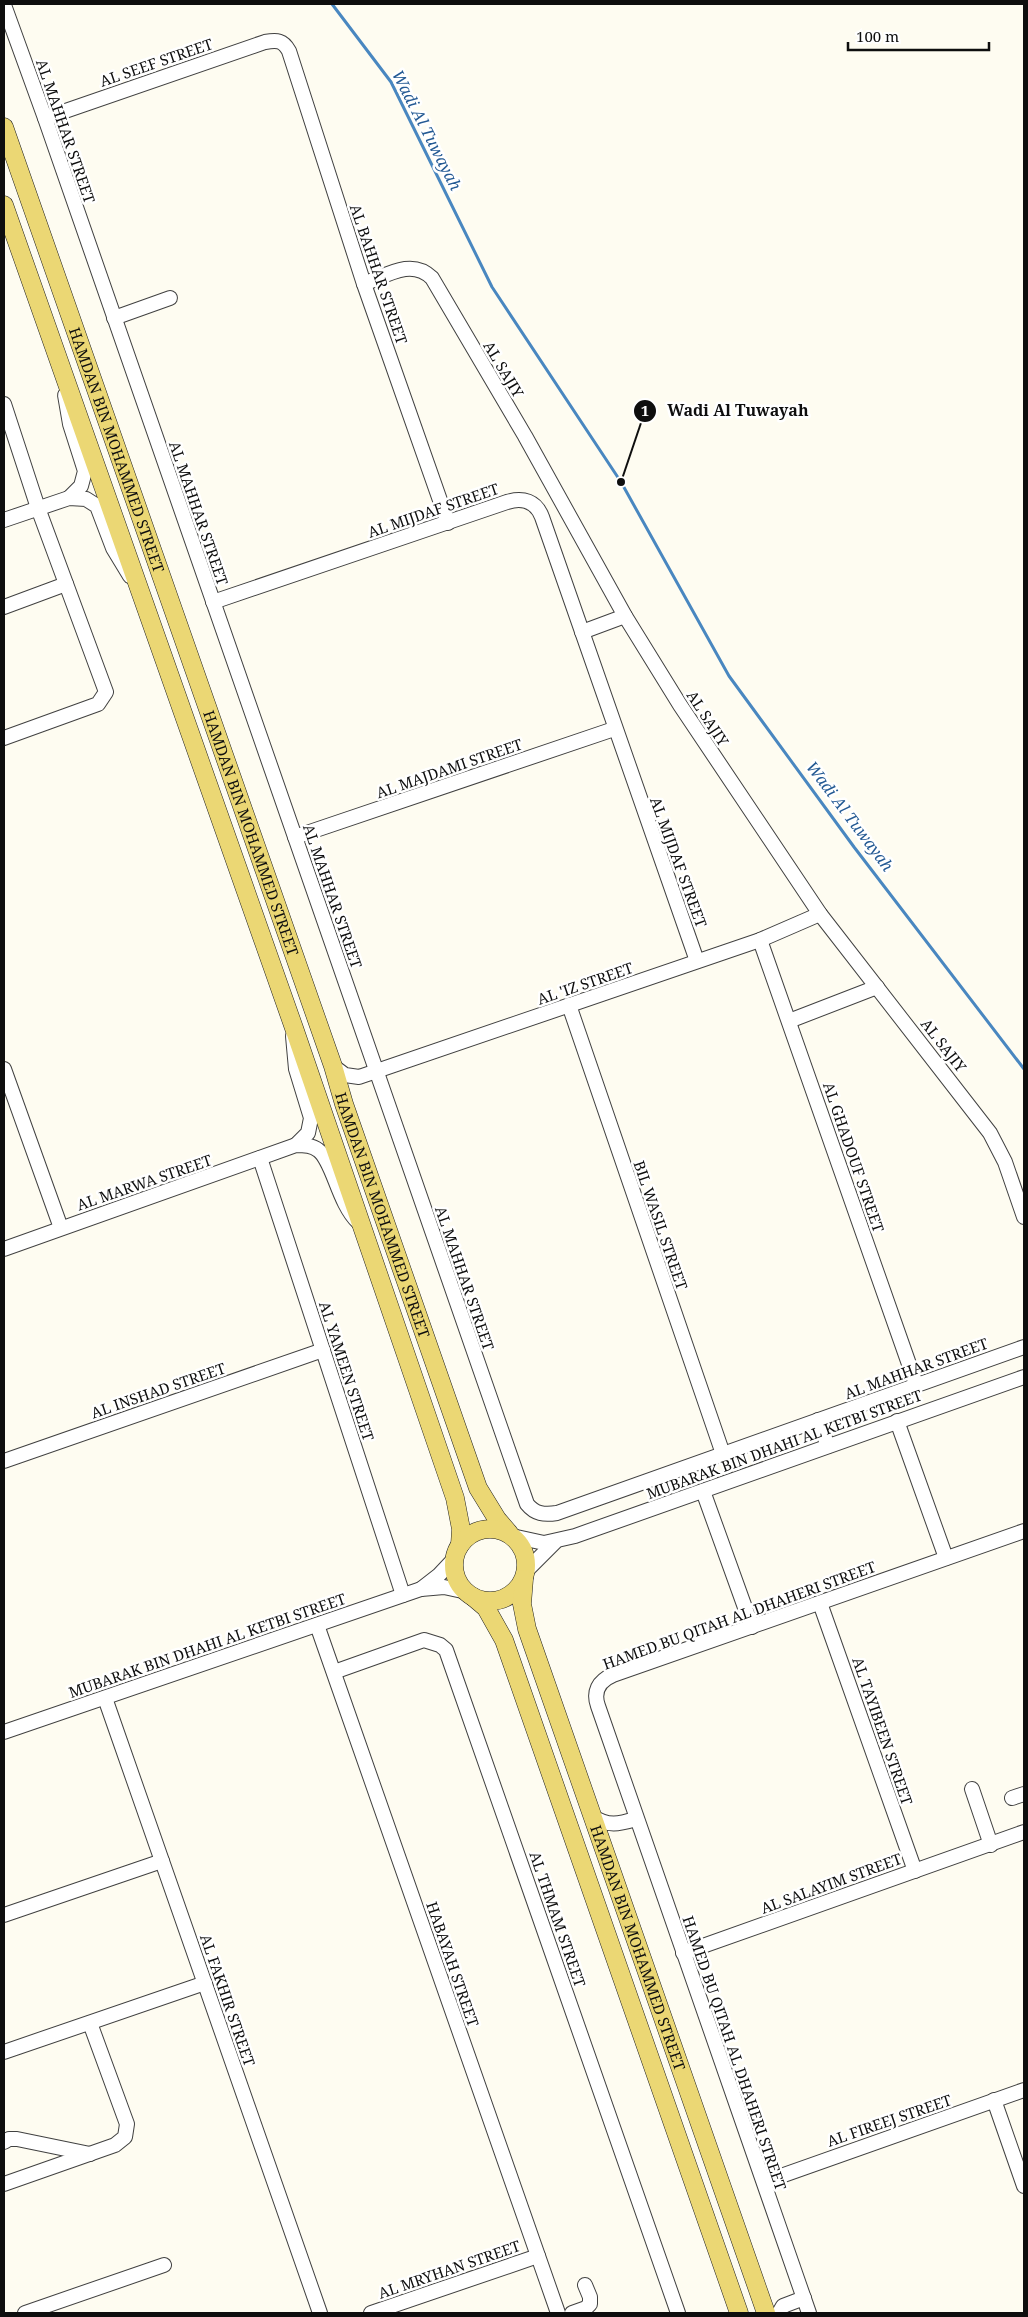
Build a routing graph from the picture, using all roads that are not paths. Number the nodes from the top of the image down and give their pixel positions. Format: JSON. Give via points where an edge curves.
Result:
{"nodes":[{"id":1,"x":4,"y":5,"type":"edge"},
{"id":2,"x":277,"y":40,"type":"joint"},
{"id":3,"x":45,"y":118,"type":"junction"},
{"id":4,"x":4,"y":127,"type":"edge"},
{"id":5,"x":4,"y":205,"type":"edge"},
{"id":6,"x":364,"y":284,"type":"junction"},
{"id":7,"x":170,"y":298,"type":"dead end"},
{"id":8,"x":114,"y":318,"type":"junction"},
{"id":9,"x":64,"y":377,"type":"junction"},
{"id":10,"x":4,"y":404,"type":"edge"},
{"id":11,"x":69,"y":498,"type":"junction"},
{"id":12,"x":38,"y":508,"type":"junction"},
{"id":13,"x":4,"y":520,"type":"edge"},
{"id":14,"x":448,"y":523,"type":"junction"},
{"id":15,"x":136,"y":582,"type":"junction"},
{"id":16,"x":66,"y":584,"type":"junction"},
{"id":17,"x":213,"y":602,"type":"junction"},
{"id":18,"x":4,"y":607,"type":"edge"},
{"id":19,"x":625,"y":616,"type":"junction"},
{"id":20,"x":582,"y":632,"type":"junction"},
{"id":21,"x":614,"y":729,"type":"junction"},
{"id":22,"x":4,"y":738,"type":"edge"},
{"id":23,"x":295,"y":837,"type":"junction"},
{"id":24,"x":820,"y":914,"type":"junction"},
{"id":25,"x":760,"y":940,"type":"junction"},
{"id":26,"x":696,"y":961,"type":"junction"},
{"id":27,"x":877,"y":987,"type":"junction"},
{"id":28,"x":569,"y":1005,"type":"junction"},
{"id":29,"x":789,"y":1021,"type":"junction"},
{"id":30,"x":294,"y":1028,"type":"junction"},
{"id":31,"x":333,"y":1066,"type":"junction"},
{"id":32,"x":4,"y":1069,"type":"edge"},
{"id":33,"x":376,"y":1071,"type":"junction"},
{"id":34,"x":359,"y":1077,"type":"junction"},
{"id":35,"x":344,"y":1104,"type":"junction"},
{"id":36,"x":296,"y":1146,"type":"junction"},
{"id":37,"x":260,"y":1158,"type":"junction"},
{"id":38,"x":1024,"y":1217,"type":"edge"},
{"id":39,"x":360,"y":1224,"type":"junction"},
{"id":40,"x":61,"y":1228,"type":"junction"},
{"id":41,"x":4,"y":1249,"type":"edge"},
{"id":42,"x":1024,"y":1347,"type":"edge"},
{"id":43,"x":323,"y":1350,"type":"junction"},
{"id":44,"x":1024,"y":1377,"type":"edge"},
{"id":45,"x":916,"y":1384,"type":"junction"},
{"id":46,"x":818,"y":1420,"type":"junction"},
{"id":47,"x":897,"y":1421,"type":"junction"},
{"id":48,"x":828,"y":1446,"type":"junction"},
{"id":49,"x":723,"y":1454,"type":"junction"},
{"id":50,"x":4,"y":1461,"type":"edge"},
{"id":51,"x":703,"y":1491,"type":"junction"},
{"id":52,"x":1024,"y":1531,"type":"edge"},
{"id":53,"x":511,"y":1535,"type":"junction"},
{"id":54,"x":555,"y":1542,"type":"junction"},
{"id":55,"x":457,"y":1552,"type":"junction"},
{"id":56,"x":946,"y":1558,"type":"junction"},
{"id":57,"x":525,"y":1575,"type":"junction"},
{"id":58,"x":421,"y":1589,"type":"junction"},
{"id":59,"x":470,"y":1594,"type":"junction"},
{"id":60,"x":404,"y":1595,"type":"junction"},
{"id":61,"x":820,"y":1603,"type":"junction"},
{"id":62,"x":317,"y":1624,"type":"junction"},
{"id":63,"x":752,"y":1627,"type":"junction"},
{"id":64,"x":334,"y":1672,"type":"junction"},
{"id":65,"x":105,"y":1698,"type":"junction"},
{"id":66,"x":4,"y":1732,"type":"edge"},
{"id":67,"x":972,"y":1789,"type":"dead end"},
{"id":68,"x":592,"y":1816,"type":"junction"},
{"id":69,"x":636,"y":1819,"type":"junction"},
{"id":70,"x":618,"y":1825,"type":"junction"},
{"id":71,"x":1024,"y":1832,"type":"edge"},
{"id":72,"x":991,"y":1845,"type":"junction"},
{"id":73,"x":603,"y":1848,"type":"junction"},
{"id":74,"x":162,"y":1861,"type":"junction"},
{"id":75,"x":915,"y":1871,"type":"junction"},
{"id":76,"x":4,"y":1915,"type":"edge"},
{"id":77,"x":683,"y":1953,"type":"junction"},
{"id":78,"x":205,"y":1984,"type":"junction"},
{"id":79,"x":90,"y":2023,"type":"junction"},
{"id":80,"x":4,"y":2052,"type":"edge"},
{"id":81,"x":1024,"y":2090,"type":"edge"},
{"id":82,"x":994,"y":2100,"type":"junction"},
{"id":83,"x":4,"y":2142,"type":"edge"},
{"id":84,"x":90,"y":2154,"type":"junction"},
{"id":85,"x":764,"y":2182,"type":"junction"},
{"id":86,"x":4,"y":2184,"type":"edge"},
{"id":87,"x":1024,"y":2186,"type":"edge"},
{"id":88,"x":538,"y":2256,"type":"junction"},
{"id":89,"x":164,"y":2265,"type":"dead end"},
{"id":90,"x":585,"y":2285,"type":"dead end"},
{"id":91,"x":760,"y":2294,"type":"junction"},
{"id":92,"x":804,"y":2298,"type":"junction"},
{"id":93,"x":781,"y":2310,"type":"edge"},
{"id":94,"x":24,"y":2313,"type":"edge"},
{"id":95,"x":320,"y":2313,"type":"edge"},
{"id":96,"x":371,"y":2313,"type":"edge"},
{"id":97,"x":558,"y":2313,"type":"edge"},
{"id":98,"x":572,"y":2313,"type":"edge"},
{"id":99,"x":678,"y":2313,"type":"edge"},
{"id":100,"x":740,"y":2313,"type":"edge"},
{"id":101,"x":766,"y":2313,"type":"edge"},
{"id":102,"x":809,"y":2313,"type":"edge"}],
"edges":[{"from":1,"to":3,"type":"street","name":"AL MAHHAR STREET"},
{"from":2,"to":3,"type":"street","name":"AL SEEF STREET"},
{"from":2,"to":6,"type":"street","name":"AL BAHHAR STREET","via":[[283,42],[289,51]]},
{"from":3,"to":8,"type":"street","name":"AL MAHHAR STREET"},
{"from":4,"to":31,"type":"main road","name":"HAMDAN BIN MOHAMMED STREET"},
{"from":5,"to":9,"type":"main road","name":"HAMDAN BIN MOHAMMED STREET"},
{"from":6,"to":14,"type":"street","name":"AL BAHHAR STREET"},
{"from":6,"to":19,"type":"street","name":"AL SAJIY","via":[[410,267],[418,268],[432,278]]},
{"from":7,"to":8,"type":"street"},
{"from":8,"to":17,"type":"street","name":"AL MAHHAR STREET"},
{"from":9,"to":11,"type":"street","via":[[70,424],[85,471],[81,486]]},
{"from":9,"to":15,"type":"main road","name":"HAMDAN BIN MOHAMMED STREET"},
{"from":10,"to":12,"type":"street"},
{"from":11,"to":12,"type":"street"},
{"from":11,"to":15,"type":"street","via":[[86,499],[97,506],[113,548]]},
{"from":12,"to":13,"type":"street"},
{"from":12,"to":16,"type":"street"},
{"from":14,"to":17,"type":"street","name":"AL MIJDAF STREET"},
{"from":14,"to":20,"type":"street","name":"AL MIJDAF STREET","via":[[513,500],[525,500],[536,506]]},
{"from":15,"to":30,"type":"main road","name":"HAMDAN BIN MOHAMMED STREET"},
{"from":16,"to":18,"type":"street"},
{"from":16,"to":22,"type":"street","via":[[106,692],[98,704]]},
{"from":17,"to":23,"type":"street","name":"AL MAHHAR STREET"},
{"from":19,"to":20,"type":"street"},
{"from":19,"to":24,"type":"street","name":"AL SAJIY","via":[[680,705]]},
{"from":20,"to":21,"type":"street","name":"AL MIJDAF STREET"},
{"from":21,"to":23,"type":"street","name":"AL MAJDAMI STREET"},
{"from":21,"to":26,"type":"street","name":"AL MIJDAF STREET"},
{"from":23,"to":33,"type":"street","name":"AL MAHHAR STREET"},
{"from":24,"to":25,"type":"street","name":"AL 'IZ STREET"},
{"from":24,"to":27,"type":"street","name":"AL SAJIY"},
{"from":25,"to":26,"type":"street","name":"AL 'IZ STREET"},
{"from":25,"to":29,"type":"street","name":"AL GHADOUF STREET"},
{"from":26,"to":28,"type":"street","name":"AL 'IZ STREET"},
{"from":27,"to":29,"type":"street"},
{"from":27,"to":38,"type":"street","name":"AL SAJIY","via":[[990,1133],[1005,1162]]},
{"from":28,"to":33,"type":"street","name":"AL 'IZ STREET"},
{"from":28,"to":49,"type":"street","name":"BIL WASIL STREET"},
{"from":29,"to":45,"type":"street","name":"AL GHADOUF STREET"},
{"from":30,"to":36,"type":"street","via":[[296,1069],[311,1118],[308,1133]]},
{"from":30,"to":39,"type":"main road","name":"HAMDAN BIN MOHAMMED STREET"},
{"from":31,"to":34,"type":"street","via":[[345,1075]]},
{"from":31,"to":35,"type":"main road","name":"HAMDAN BIN MOHAMMED STREET"},
{"from":32,"to":40,"type":"street"},
{"from":33,"to":34,"type":"street","name":"AL 'IZ STREET"},
{"from":33,"to":49,"type":"street","name":"AL MAHHAR STREET","via":[[523,1496],[532,1510],[539,1514],[557,1513]]},
{"from":34,"to":35,"type":"street","via":[[349,1089]]},
{"from":35,"to":53,"type":"main road","name":"HAMDAN BIN MOHAMMED STREET","via":[[478,1488],[486,1504]]},
{"from":36,"to":37,"type":"street","name":"AL MARWA STREET"},
{"from":36,"to":39,"type":"street","via":[[307,1145],[325,1156],[344,1204]]},
{"from":37,"to":40,"type":"street","name":"AL MARWA STREET"},
{"from":37,"to":43,"type":"street","name":"AL YAMEEN STREET"},
{"from":39,"to":55,"type":"main road","name":"HAMDAN BIN MOHAMMED STREET","via":[[455,1498],[461,1529]]},
{"from":40,"to":41,"type":"street","name":"AL MARWA STREET"},
{"from":42,"to":45,"type":"street","name":"AL MAHHAR STREET"},
{"from":43,"to":50,"type":"street","name":"AL INSHAD STREET"},
{"from":43,"to":60,"type":"street","name":"AL YAMEEN STREET"},
{"from":44,"to":47,"type":"street","name":"MUBARAK BIN DHAHI AL KETBI STREET"},
{"from":45,"to":46,"type":"street","name":"AL MAHHAR STREET"},
{"from":46,"to":48,"type":"street"},
{"from":46,"to":49,"type":"street","name":"AL MAHHAR STREET"},
{"from":47,"to":48,"type":"street","name":"MUBARAK BIN DHAHI AL KETBI STREET"},
{"from":47,"to":56,"type":"street"},
{"from":48,"to":51,"type":"street","name":"MUBARAK BIN DHAHI AL KETBI STREET"},
{"from":51,"to":54,"type":"street","name":"MUBARAK BIN DHAHI AL KETBI STREET"},
{"from":51,"to":63,"type":"street"},
{"from":52,"to":56,"type":"street","name":"HAMED BU QITAH AL DHAHERI STREET"},
{"from":53,"to":54,"type":"street","name":"MUBARAK BIN DHAHI AL KETBI STREET","via":[[534,1542]]},
{"from":53,"to":55,"type":"main road","via":[[487,1528],[472,1534]]},
{"from":53,"to":57,"type":"main road","via":[[524,1552]]},
{"from":54,"to":57,"type":"street","name":"MUBARAK BIN DHAHI AL KETBI STREET"},
{"from":55,"to":58,"type":"street","name":"MUBARAK BIN DHAHI AL KETBI STREET","via":[[440,1575]]},
{"from":55,"to":59,"type":"main road","via":[[456,1577]]},
{"from":56,"to":61,"type":"street","name":"HAMED BU QITAH AL DHAHERI STREET"},
{"from":57,"to":59,"type":"main road","via":[[517,1589],[502,1598],[484,1600]]},
{"from":57,"to":68,"type":"main road","name":"HAMDAN BIN MOHAMMED STREET","via":[[522,1604],[527,1629]]},
{"from":58,"to":59,"type":"street","name":"MUBARAK BIN DHAHI AL KETBI STREET","via":[[444,1587]]},
{"from":58,"to":60,"type":"street","name":"MUBARAK BIN DHAHI AL KETBI STREET"},
{"from":59,"to":100,"type":"main road","name":"HAMDAN BIN MOHAMMED STREET","via":[[486,1608],[504,1640]]},
{"from":60,"to":62,"type":"street","name":"MUBARAK BIN DHAHI AL KETBI STREET"},
{"from":61,"to":63,"type":"street","name":"HAMED BU QITAH AL DHAHERI STREET"},
{"from":61,"to":75,"type":"street","name":"AL TAYIBEEN STREET"},
{"from":62,"to":64,"type":"street","name":"HABAYAH STREET"},
{"from":62,"to":65,"type":"street","name":"MUBARAK BIN DHAHI AL KETBI STREET"},
{"from":63,"to":69,"type":"street","name":"HAMED BU QITAH AL DHAHERI STREET","via":[[600,1683],[596,1702]]},
{"from":64,"to":88,"type":"street","name":"HABAYAH STREET"},
{"from":64,"to":99,"type":"street","name":"AL THMAM STREET","via":[[424,1640],[446,1650]]},
{"from":65,"to":66,"type":"street","name":"MUBARAK BIN DHAHI AL KETBI STREET"},
{"from":65,"to":74,"type":"street","name":"AL FAKHIR STREET"},
{"from":67,"to":72,"type":"street"},
{"from":68,"to":70,"type":"street","via":[[604,1823]]},
{"from":68,"to":73,"type":"main road","name":"HAMDAN BIN MOHAMMED STREET"},
{"from":69,"to":70,"type":"street"},
{"from":69,"to":77,"type":"street","name":"HAMED BU QITAH AL DHAHERI STREET"},
{"from":70,"to":73,"type":"street"},
{"from":71,"to":72,"type":"street","name":"AL SALAYIM STREET"},
{"from":72,"to":75,"type":"street","name":"AL SALAYIM STREET"},
{"from":73,"to":91,"type":"main road","name":"HAMDAN BIN MOHAMMED STREET"},
{"from":74,"to":76,"type":"street"},
{"from":74,"to":78,"type":"street","name":"AL FAKHIR STREET"},
{"from":75,"to":77,"type":"street","name":"AL SALAYIM STREET"},
{"from":77,"to":85,"type":"street","name":"HAMED BU QITAH AL DHAHERI STREET"},
{"from":78,"to":79,"type":"street"},
{"from":78,"to":95,"type":"street","name":"AL FAKHIR STREET"},
{"from":79,"to":80,"type":"street"},
{"from":79,"to":84,"type":"street","via":[[127,2131],[121,2142]]},
{"from":81,"to":82,"type":"street","name":"AL FIREEJ STREET"},
{"from":82,"to":85,"type":"street","name":"AL FIREEJ STREET"},
{"from":82,"to":87,"type":"street"},
{"from":83,"to":84,"type":"street","via":[[17,2139]]},
{"from":84,"to":86,"type":"street"},
{"from":85,"to":92,"type":"street","name":"HAMED BU QITAH AL DHAHERI STREET"},
{"from":88,"to":96,"type":"street","name":"AL MRYHAN STREET"},
{"from":88,"to":97,"type":"street","name":"HABAYAH STREET"},
{"from":89,"to":94,"type":"street"},
{"from":90,"to":98,"type":"street","via":[[590,2304]]},
{"from":91,"to":93,"type":"street"},
{"from":91,"to":101,"type":"main road","name":"HAMDAN BIN MOHAMMED STREET"},
{"from":92,"to":93,"type":"street"},
{"from":92,"to":102,"type":"street","name":"HAMED BU QITAH AL DHAHERI STREET"}]}
